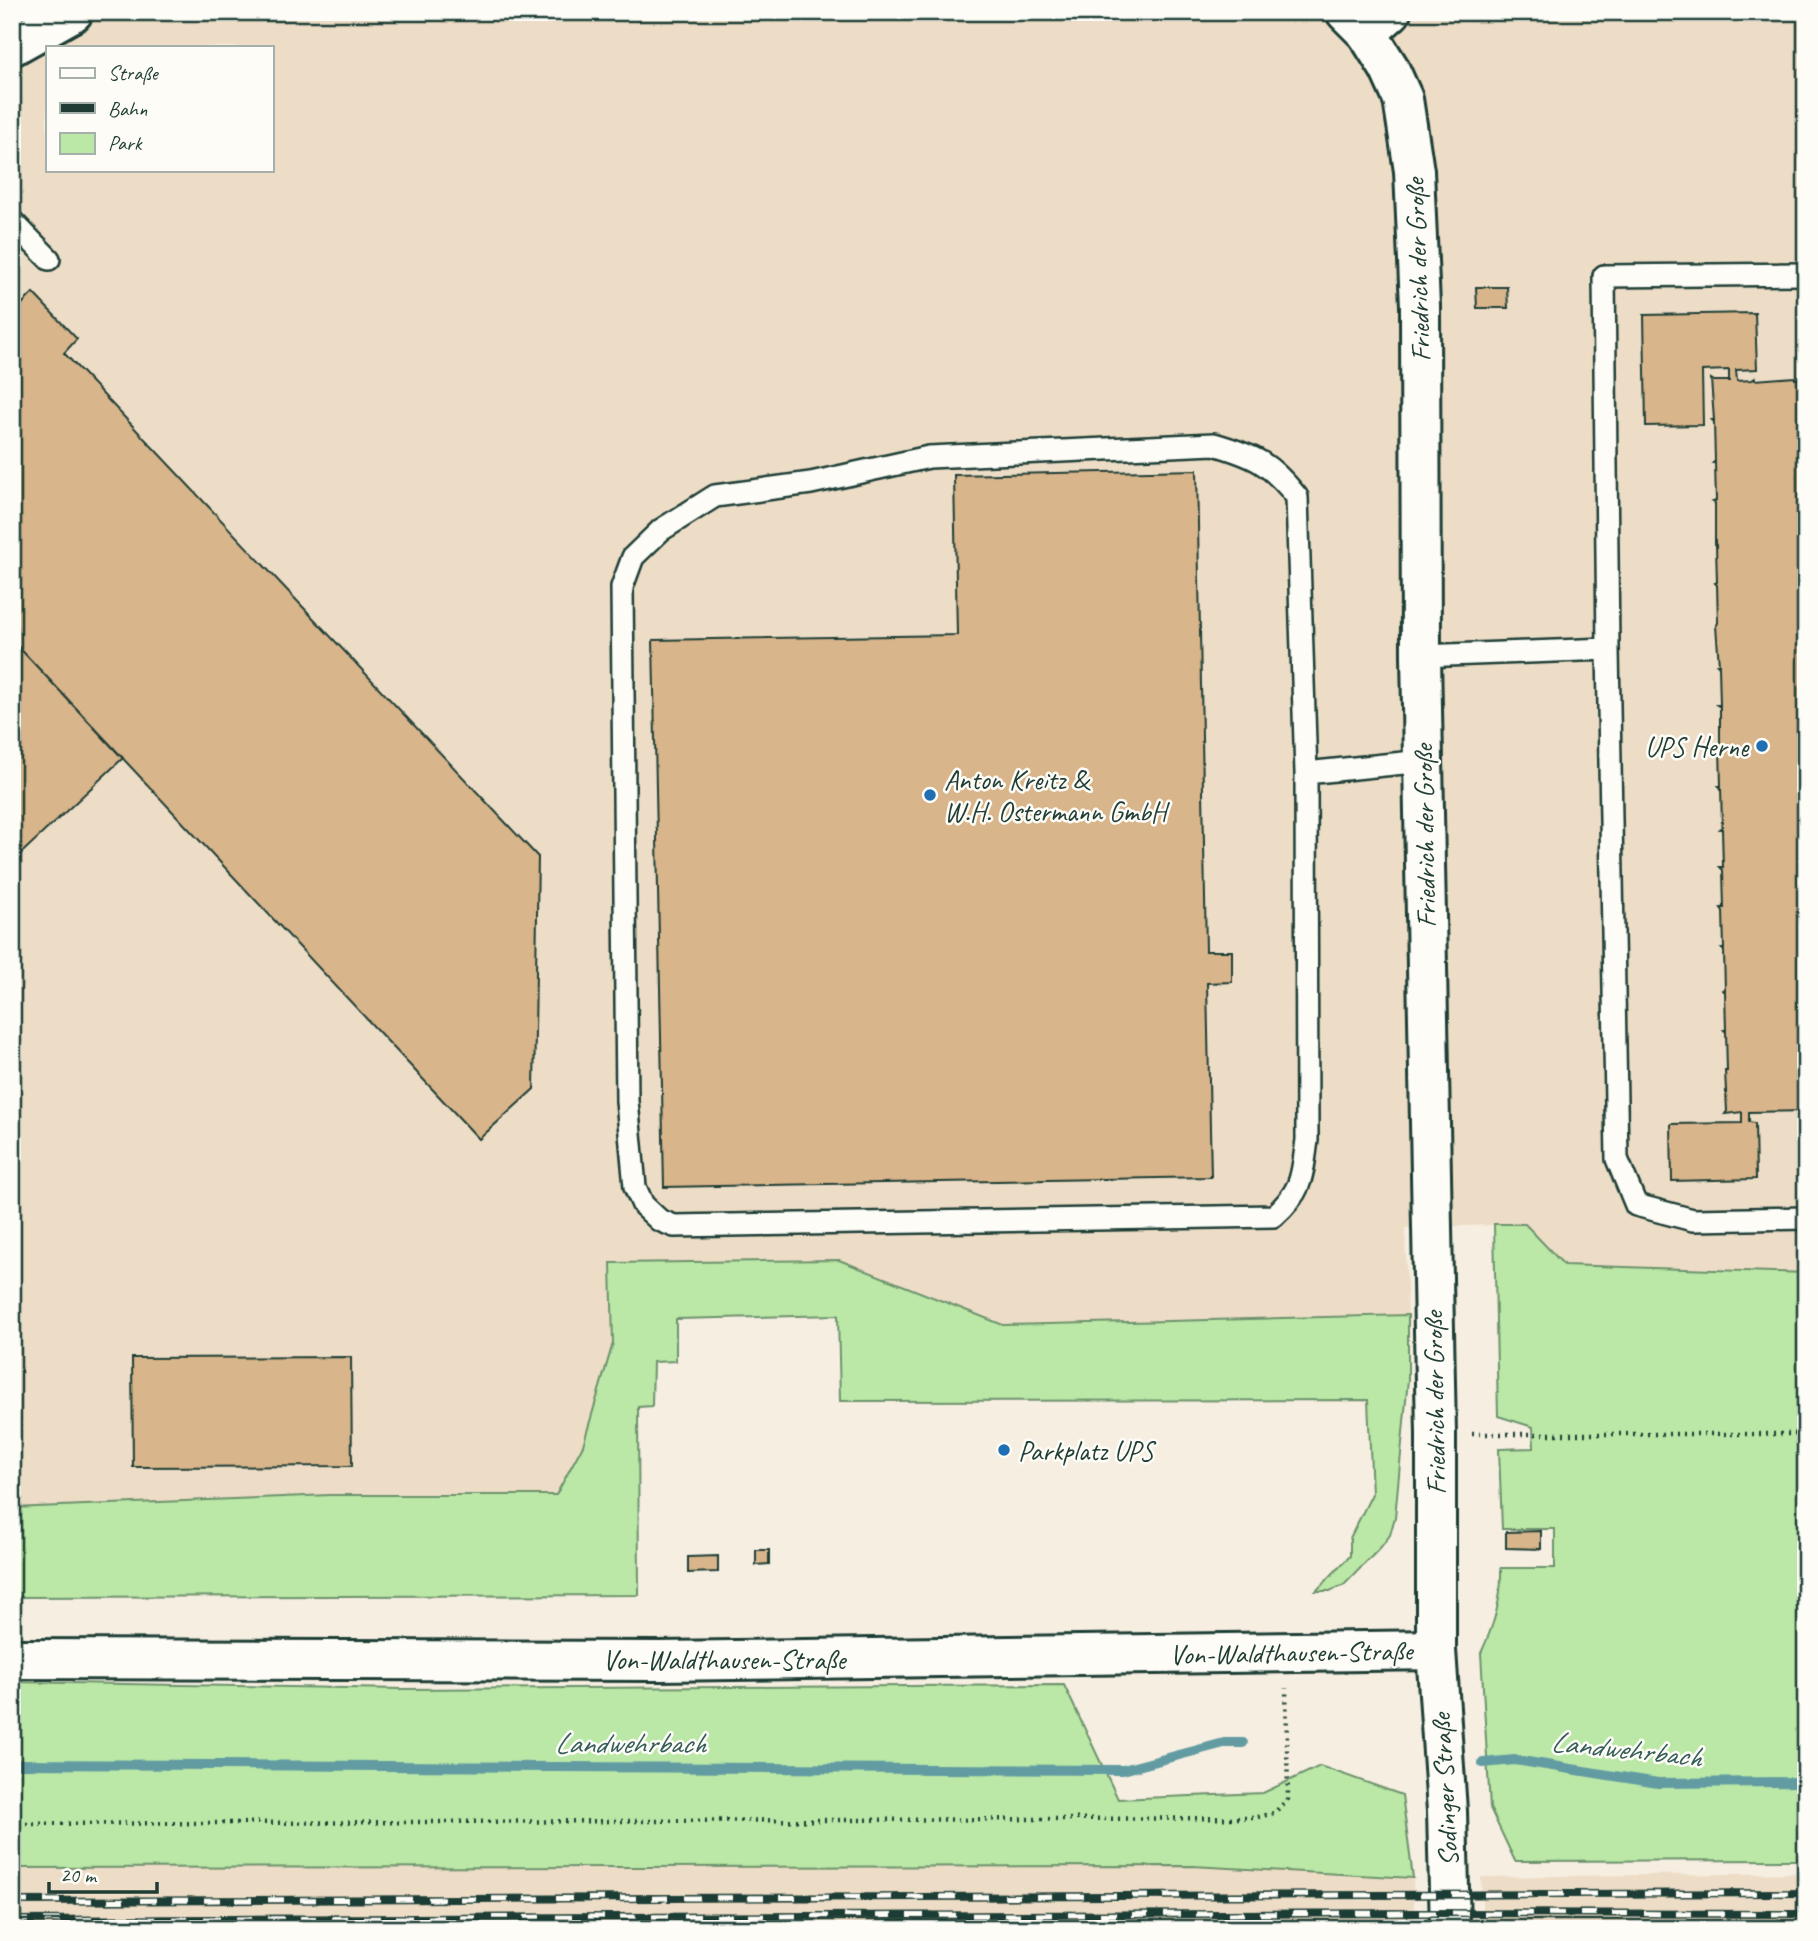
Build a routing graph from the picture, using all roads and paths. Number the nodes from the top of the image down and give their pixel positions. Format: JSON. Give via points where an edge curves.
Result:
{"nodes":[{"id":1,"x":73,"y":12,"type":"edge"},
{"id":2,"x":1368,"y":19,"type":"edge"},
{"id":3,"x":12,"y":46,"type":"edge"},
{"id":4,"x":12,"y":221,"type":"edge"},
{"id":5,"x":49,"y":259,"type":"dead end"},
{"id":6,"x":1806,"y":275,"type":"edge"},
{"id":7,"x":1608,"y":649,"type":"junction"},
{"id":8,"x":1421,"y":656,"type":"junction"},
{"id":9,"x":1423,"y":761,"type":"junction"},
{"id":10,"x":1306,"y":773,"type":"junction"},
{"id":11,"x":1806,"y":1218,"type":"edge"},
{"id":12,"x":1436,"y":1434,"type":"junction"},
{"id":13,"x":1806,"y":1434,"type":"edge"},
{"id":14,"x":1436,"y":1650,"type":"junction"},
{"id":15,"x":1286,"y":1653,"type":"junction"},
{"id":16,"x":12,"y":1659,"type":"edge"},
{"id":17,"x":12,"y":1824,"type":"edge"},
{"id":18,"x":1450,"y":1929,"type":"edge"}],
"edges":[{"from":1,"to":3,"type":"street"},
{"from":2,"to":8,"type":"street","name":"Friedrich der Große","via":[[1403,99],[1414,171],[1420,306]]},
{"from":4,"to":5,"type":"lane"},
{"from":6,"to":7,"type":"lane","via":[[1604,276]]},
{"from":7,"to":8,"type":"lane"},
{"from":7,"to":11,"type":"lane","via":[[1617,1159],[1636,1206],[1693,1220]]},
{"from":8,"to":9,"type":"street","name":"Friedrich der Große"},
{"from":9,"to":10,"type":"lane"},
{"from":9,"to":12,"type":"street","name":"Friedrich der Große"},
{"from":10,"to":10,"type":"lane","via":[[1297,497],[1280,476],[1250,455],[1214,443],[929,457],[811,483],[715,496],[661,530],[633,557],[622,587],[627,1101],[635,1187],[643,1205],[674,1226],[1274,1216],[1301,1184],[1307,1140]]},
{"from":12,"to":13,"type":"path"},
{"from":12,"to":14,"type":"street","name":"Friedrich der Große"},
{"from":14,"to":15,"type":"street","name":"Von-Waldthausen-Straße"},
{"from":14,"to":18,"type":"street","name":"Sodinger Straße"},
{"from":15,"to":16,"type":"street","name":"Von-Waldthausen-Straße","via":[[659,1661]]},
{"from":15,"to":17,"type":"path","via":[[1288,1799],[1274,1813],[1254,1818]]}]}
